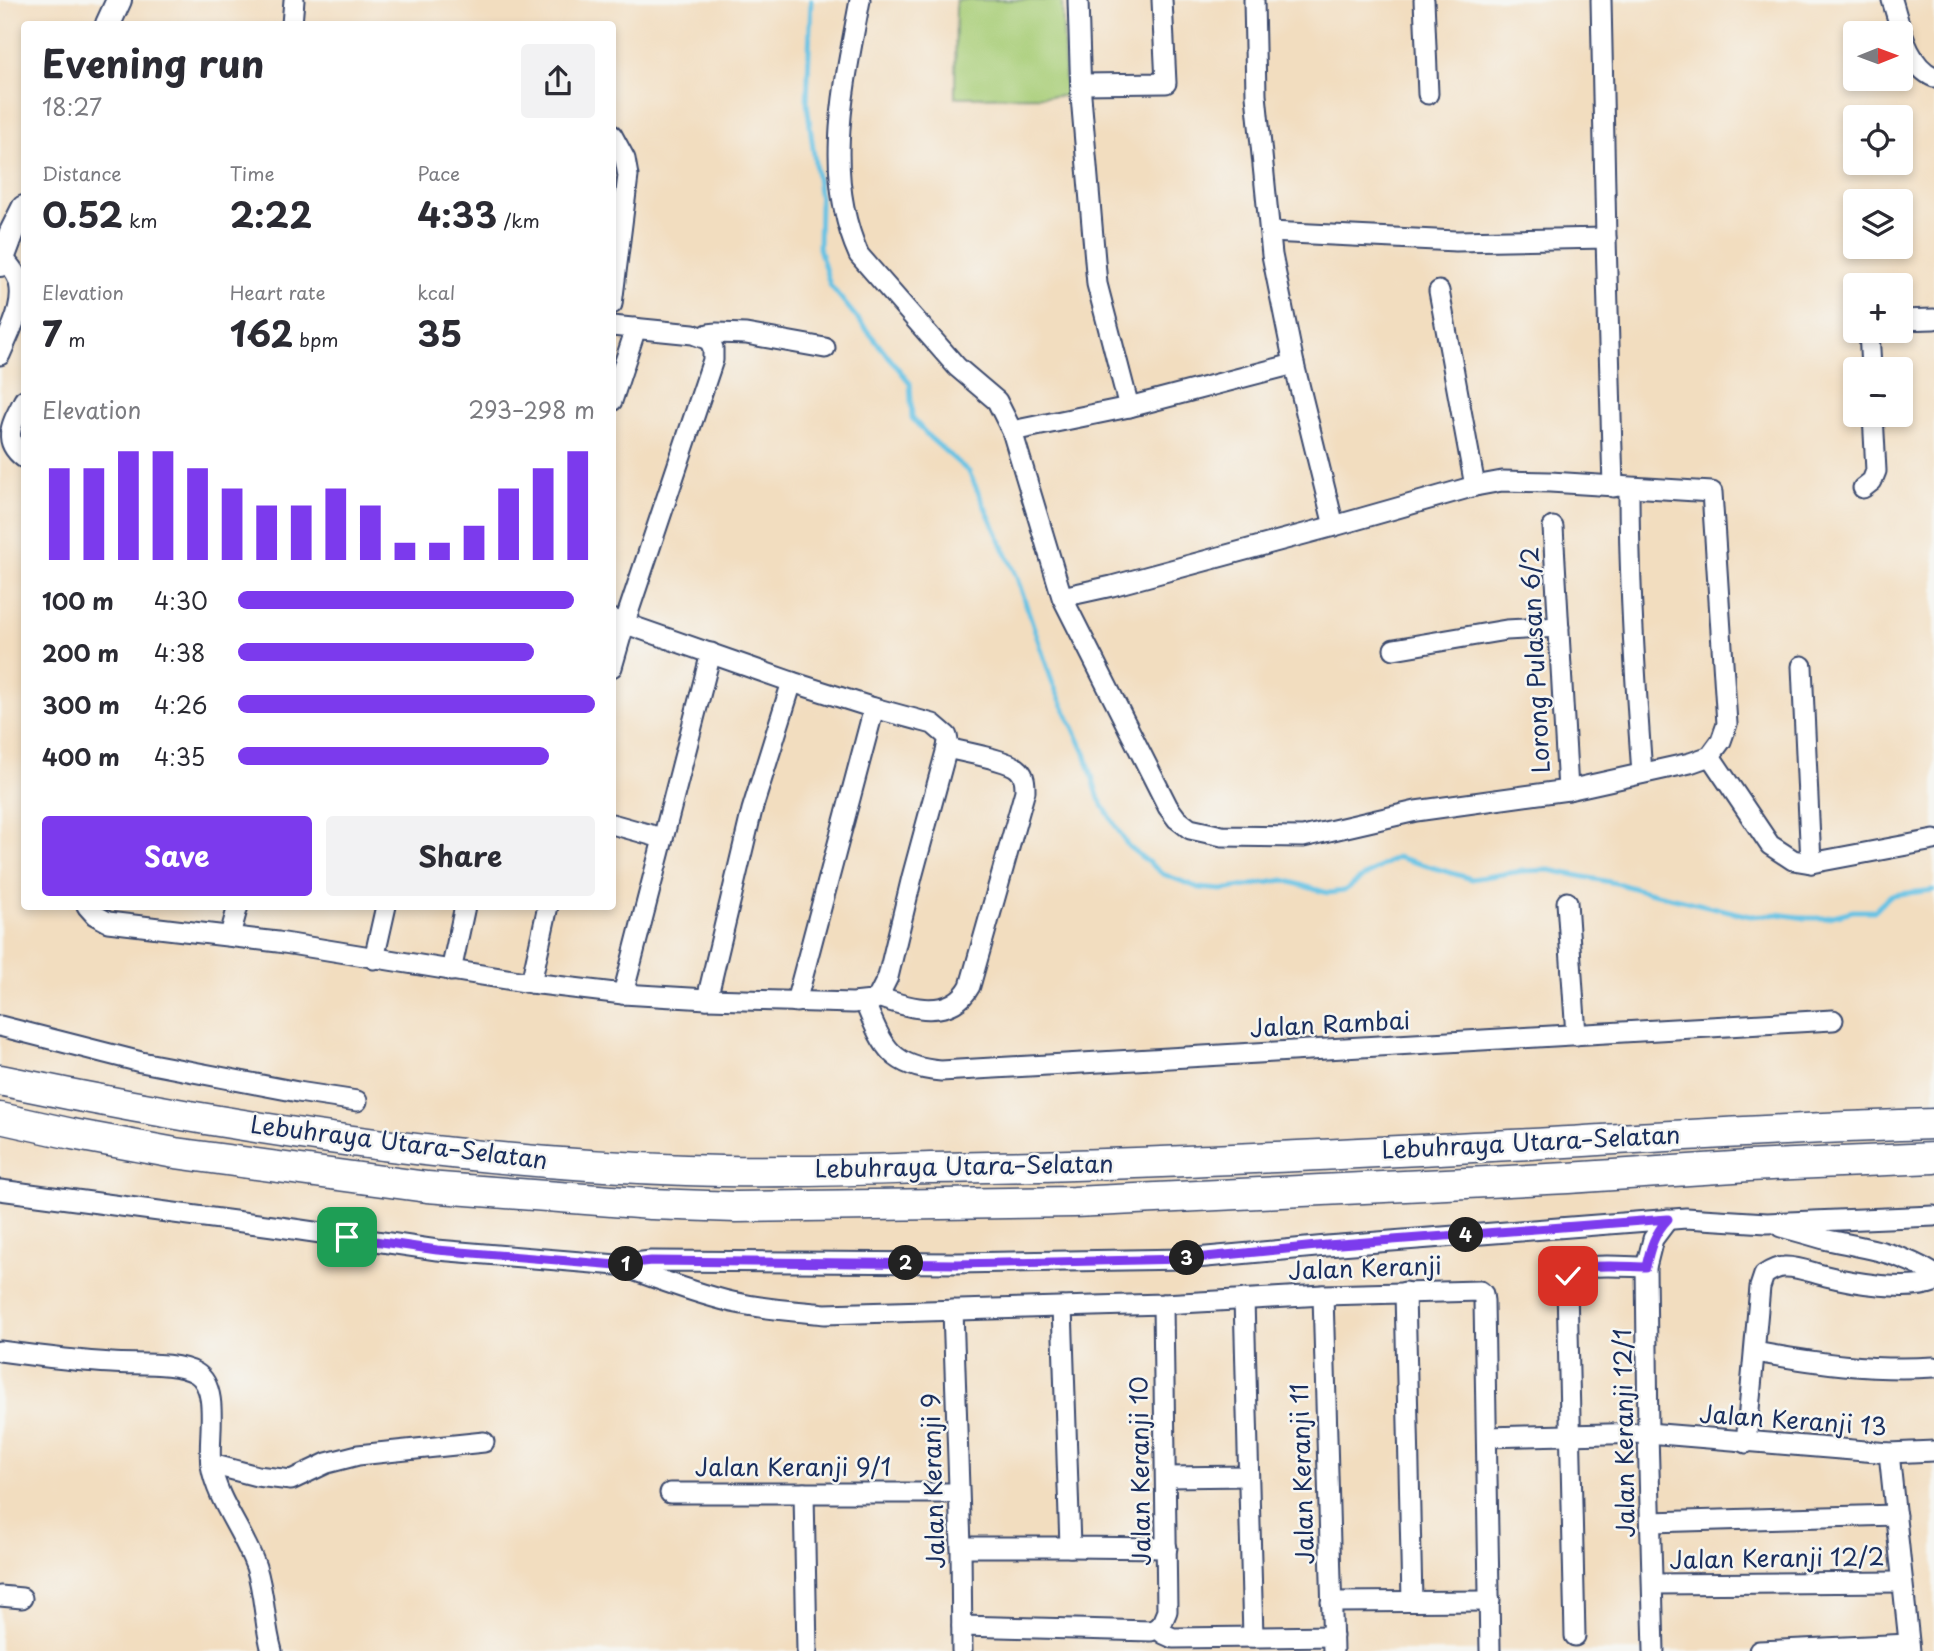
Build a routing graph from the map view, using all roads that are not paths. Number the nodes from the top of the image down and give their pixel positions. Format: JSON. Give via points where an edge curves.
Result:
{"nodes":[{"id":1,"x":119,"y":0,"type":"edge"},
{"id":2,"x":294,"y":0,"type":"edge"},
{"id":3,"x":860,"y":0,"type":"edge"},
{"id":4,"x":1078,"y":0,"type":"edge"},
{"id":5,"x":1163,"y":0,"type":"edge"},
{"id":6,"x":1254,"y":0,"type":"edge"},
{"id":7,"x":1424,"y":0,"type":"edge"},
{"id":8,"x":1601,"y":0,"type":"edge"},
{"id":9,"x":1892,"y":0,"type":"edge"},
{"id":10,"x":109,"y":21,"type":"edge"},
{"id":11,"x":292,"y":21,"type":"edge"},
{"id":12,"x":1934,"y":77,"type":"edge"},
{"id":13,"x":1081,"y":90,"type":"junction"},
{"id":14,"x":1428,"y":94,"type":"dead end"},
{"id":15,"x":616,"y":142,"type":"edge"},
{"id":16,"x":21,"y":214,"type":"edge"},
{"id":17,"x":1270,"y":232,"type":"junction"},
{"id":18,"x":1606,"y":238,"type":"junction"},
{"id":19,"x":1,"y":260,"type":"edge"},
{"id":20,"x":616,"y":272,"type":"edge"},
{"id":21,"x":1438,"y":291,"type":"dead end"},
{"id":22,"x":1934,"y":318,"type":"edge"},
{"id":23,"x":1913,"y":319,"type":"edge"},
{"id":24,"x":616,"y":326,"type":"edge"},
{"id":25,"x":636,"y":328,"type":"junction"},
{"id":26,"x":709,"y":340,"type":"junction"},
{"id":27,"x":825,"y":348,"type":"dead end"},
{"id":28,"x":0,"y":355,"type":"edge"},
{"id":29,"x":1294,"y":364,"type":"junction"},
{"id":30,"x":616,"y":389,"type":"edge"},
{"id":31,"x":21,"y":406,"type":"edge"},
{"id":32,"x":1129,"y":407,"type":"junction"},
{"id":33,"x":1874,"y":427,"type":"edge"},
{"id":34,"x":1012,"y":431,"type":"junction"},
{"id":35,"x":21,"y":456,"type":"edge"},
{"id":36,"x":1475,"y":486,"type":"junction"},
{"id":37,"x":1621,"y":487,"type":"junction"},
{"id":38,"x":1863,"y":488,"type":"dead end"},
{"id":39,"x":1334,"y":526,"type":"junction"},
{"id":40,"x":1553,"y":527,"type":"dead end"},
{"id":41,"x":1062,"y":597,"type":"junction"},
{"id":42,"x":619,"y":621,"type":"edge"},
{"id":43,"x":1559,"y":627,"type":"junction"},
{"id":44,"x":616,"y":641,"type":"edge"},
{"id":45,"x":1394,"y":649,"type":"dead end"},
{"id":46,"x":711,"y":653,"type":"junction"},
{"id":47,"x":1802,"y":666,"type":"dead end"},
{"id":48,"x":792,"y":682,"type":"junction"},
{"id":49,"x":874,"y":708,"type":"junction"},
{"id":50,"x":948,"y":745,"type":"junction"},
{"id":51,"x":1710,"y":756,"type":"junction"},
{"id":52,"x":1642,"y":774,"type":"junction"},
{"id":53,"x":1568,"y":790,"type":"junction"},
{"id":54,"x":616,"y":825,"type":"edge"},
{"id":55,"x":662,"y":838,"type":"junction"},
{"id":56,"x":1934,"y":839,"type":"edge"},
{"id":57,"x":1811,"y":863,"type":"junction"},
{"id":58,"x":1567,"y":902,"type":"dead end"},
{"id":59,"x":91,"y":910,"type":"edge"},
{"id":60,"x":237,"y":910,"type":"edge"},
{"id":61,"x":385,"y":910,"type":"edge"},
{"id":62,"x":464,"y":910,"type":"edge"},
{"id":63,"x":547,"y":910,"type":"edge"},
{"id":64,"x":230,"y":935,"type":"junction"},
{"id":65,"x":374,"y":959,"type":"junction"},
{"id":66,"x":451,"y":971,"type":"junction"},
{"id":67,"x":531,"y":983,"type":"junction"},
{"id":68,"x":623,"y":994,"type":"junction"},
{"id":69,"x":707,"y":999,"type":"junction"},
{"id":70,"x":872,"y":1000,"type":"junction"},
{"id":71,"x":796,"y":1002,"type":"junction"},
{"id":72,"x":1833,"y":1020,"type":"dead end"},
{"id":73,"x":0,"y":1026,"type":"edge"},
{"id":74,"x":1576,"y":1035,"type":"junction"},
{"id":75,"x":0,"y":1080,"type":"edge"},
{"id":76,"x":357,"y":1101,"type":"dead end"},
{"id":77,"x":0,"y":1118,"type":"edge"},
{"id":78,"x":1934,"y":1124,"type":"edge"},
{"id":79,"x":1934,"y":1158,"type":"edge"},
{"id":80,"x":0,"y":1190,"type":"edge"},
{"id":81,"x":1934,"y":1216,"type":"edge"},
{"id":82,"x":1668,"y":1219,"type":"junction"},
{"id":83,"x":1767,"y":1223,"type":"junction"},
{"id":84,"x":617,"y":1265,"type":"junction"},
{"id":85,"x":1646,"y":1267,"type":"junction"},
{"id":86,"x":1934,"y":1274,"type":"edge"},
{"id":87,"x":1934,"y":1282,"type":"edge"},
{"id":88,"x":1405,"y":1292,"type":"junction"},
{"id":89,"x":1323,"y":1295,"type":"junction"},
{"id":90,"x":1244,"y":1299,"type":"junction"},
{"id":91,"x":1163,"y":1304,"type":"junction"},
{"id":92,"x":1062,"y":1307,"type":"junction"},
{"id":93,"x":953,"y":1310,"type":"junction"},
{"id":94,"x":0,"y":1351,"type":"edge"},
{"id":95,"x":1755,"y":1352,"type":"junction"},
{"id":96,"x":1934,"y":1367,"type":"edge"},
{"id":97,"x":1648,"y":1433,"type":"junction"},
{"id":98,"x":1571,"y":1435,"type":"junction"},
{"id":99,"x":1487,"y":1437,"type":"junction"},
{"id":100,"x":484,"y":1442,"type":"dead end"},
{"id":101,"x":1746,"y":1443,"type":"junction"},
{"id":102,"x":1934,"y":1451,"type":"edge"},
{"id":103,"x":1889,"y":1454,"type":"junction"},
{"id":104,"x":211,"y":1464,"type":"junction"},
{"id":105,"x":1248,"y":1476,"type":"junction"},
{"id":106,"x":1166,"y":1477,"type":"junction"},
{"id":107,"x":670,"y":1493,"type":"dead end"},
{"id":108,"x":804,"y":1493,"type":"junction"},
{"id":109,"x":958,"y":1493,"type":"junction"},
{"id":110,"x":1896,"y":1515,"type":"junction"},
{"id":111,"x":1651,"y":1522,"type":"junction"},
{"id":112,"x":961,"y":1547,"type":"junction"},
{"id":113,"x":1070,"y":1547,"type":"junction"},
{"id":114,"x":1167,"y":1548,"type":"junction"},
{"id":115,"x":1902,"y":1582,"type":"junction"},
{"id":116,"x":1653,"y":1584,"type":"junction"},
{"id":117,"x":0,"y":1596,"type":"edge"},
{"id":118,"x":22,"y":1598,"type":"dead end"},
{"id":119,"x":1412,"y":1601,"type":"junction"},
{"id":120,"x":1490,"y":1601,"type":"junction"},
{"id":121,"x":1331,"y":1602,"type":"junction"},
{"id":122,"x":962,"y":1626,"type":"junction"},
{"id":123,"x":1154,"y":1629,"type":"junction"},
{"id":124,"x":1575,"y":1636,"type":"dead end"},
{"id":125,"x":1254,"y":1637,"type":"junction"},
{"id":126,"x":1333,"y":1643,"type":"edge"},
{"id":127,"x":1909,"y":1647,"type":"edge"},
{"id":128,"x":272,"y":1651,"type":"edge"},
{"id":129,"x":807,"y":1651,"type":"edge"},
{"id":130,"x":962,"y":1651,"type":"edge"},
{"id":131,"x":1490,"y":1651,"type":"edge"},
{"id":132,"x":1654,"y":1651,"type":"edge"},
{"id":133,"x":1759,"y":1651,"type":"edge"}],
"edges":[{"from":1,"to":10,"type":"main road"},
{"from":2,"to":11,"type":"street"},
{"from":3,"to":34,"type":"street","via":[[838,134],[848,232],[859,255],[957,367],[997,401]]},
{"from":4,"to":13,"type":"street"},
{"from":5,"to":13,"type":"street","via":[[1166,83]]},
{"from":6,"to":17,"type":"street","via":[[1256,95]]},
{"from":7,"to":14,"type":"street"},
{"from":8,"to":18,"type":"street"},
{"from":9,"to":12,"type":"street","via":[[1911,54]]},
{"from":13,"to":32,"type":"street","via":[[1097,284]]},
{"from":15,"to":20,"type":"street","via":[[628,176]]},
{"from":16,"to":19,"type":"main road"},
{"from":17,"to":18,"type":"street","via":[[1456,241]]},
{"from":17,"to":29,"type":"street"},
{"from":18,"to":37,"type":"street"},
{"from":19,"to":28,"type":"street","via":[[16,273],[20,292]]},
{"from":21,"to":36,"type":"street"},
{"from":22,"to":23,"type":"street"},
{"from":24,"to":25,"type":"street"},
{"from":25,"to":26,"type":"street"},
{"from":25,"to":30,"type":"street"},
{"from":26,"to":27,"type":"street","via":[[708,334],[733,333]]},
{"from":26,"to":42,"type":"street","via":[[713,360]]},
{"from":29,"to":32,"type":"street"},
{"from":29,"to":39,"type":"street"},
{"from":31,"to":35,"type":"street","via":[[10,433],[11,444]]},
{"from":32,"to":34,"type":"street"},
{"from":33,"to":38,"type":"street","via":[[1876,471]]},
{"from":34,"to":41,"type":"street"},
{"from":36,"to":37,"type":"street","via":[[1538,481]]},
{"from":36,"to":39,"type":"street"},
{"from":37,"to":51,"type":"street","via":[[1712,492],[1727,724]]},
{"from":37,"to":52,"type":"street","via":[[1629,539]]},
{"from":39,"to":41,"type":"street"},
{"from":40,"to":43,"type":"street","name":"Lorong Pulasan 6/2"},
{"from":41,"to":53,"type":"street","via":[[1168,807],[1190,829],[1222,836],[1303,838],[1416,811]]},
{"from":42,"to":44,"type":"street"},
{"from":42,"to":46,"type":"street"},
{"from":43,"to":45,"type":"street","via":[[1506,630]]},
{"from":43,"to":53,"type":"street","name":"Lorong Pulasan 6/2"},
{"from":46,"to":48,"type":"street"},
{"from":46,"to":55,"type":"street"},
{"from":47,"to":57,"type":"street"},
{"from":48,"to":49,"type":"street"},
{"from":48,"to":69,"type":"street","via":[[752,810]]},
{"from":49,"to":50,"type":"street","via":[[933,724],[947,736]]},
{"from":49,"to":71,"type":"street"},
{"from":50,"to":70,"type":"street","via":[[888,977]]},
{"from":50,"to":70,"type":"street","via":[[1013,765],[1022,772],[1025,783],[970,986],[958,1002],[938,1009]]},
{"from":51,"to":52,"type":"street"},
{"from":51,"to":57,"type":"street","via":[[1770,845],[1793,860]]},
{"from":52,"to":53,"type":"street"},
{"from":54,"to":55,"type":"street"},
{"from":55,"to":68,"type":"street"},
{"from":56,"to":57,"type":"street"},
{"from":58,"to":74,"type":"street"},
{"from":59,"to":64,"type":"street","via":[[108,922]]},
{"from":60,"to":64,"type":"street"},
{"from":61,"to":65,"type":"street"},
{"from":62,"to":66,"type":"street"},
{"from":63,"to":67,"type":"street"},
{"from":64,"to":65,"type":"street"},
{"from":65,"to":66,"type":"street"},
{"from":66,"to":67,"type":"street"},
{"from":67,"to":68,"type":"street"},
{"from":68,"to":69,"type":"street"},
{"from":69,"to":71,"type":"street"},
{"from":70,"to":71,"type":"street"},
{"from":70,"to":74,"type":"street","name":"Jalan Rambai","via":[[876,1030],[897,1058],[917,1069],[941,1071]]},
{"from":72,"to":74,"type":"street","name":"Jalan Rambai"},
{"from":73,"to":76,"type":"street","via":[[141,1062]]},
{"from":75,"to":78,"type":"highway","name":"Lebuhraya Utara–Selatan","via":[[119,1104],[360,1141],[542,1162],[684,1170],[1100,1164]]},
{"from":77,"to":79,"type":"highway","name":"Lebuhraya Utara–Selatan","via":[[175,1153],[427,1187],[736,1207],[1074,1202]]},
{"from":80,"to":84,"type":"street","via":[[437,1250]]},
{"from":81,"to":83,"type":"street"},
{"from":82,"to":83,"type":"street"},
{"from":82,"to":84,"type":"street","via":[[1185,1259],[957,1264],[651,1261]]},
{"from":82,"to":85,"type":"street","name":"Jalan Keranji 12/1","via":[[1653,1239]]},
{"from":83,"to":86,"type":"street","via":[[1884,1251]]},
{"from":84,"to":93,"type":"street","name":"Jalan Keranji","via":[[731,1302],[777,1310],[851,1314]]},
{"from":85,"to":97,"type":"street","name":"Jalan Keranji 12/1"},
{"from":85,"to":98,"type":"street","via":[[1589,1267],[1568,1276]]},
{"from":87,"to":95,"type":"street","via":[[1906,1287],[1780,1267],[1763,1275]]},
{"from":88,"to":89,"type":"street","name":"Jalan Keranji"},
{"from":88,"to":99,"type":"street","name":"Jalan Keranji","via":[[1476,1290],[1483,1294]]},
{"from":88,"to":119,"type":"street"},
{"from":89,"to":90,"type":"street","name":"Jalan Keranji"},
{"from":89,"to":121,"type":"street","name":"Jalan Keranji 11"},
{"from":90,"to":91,"type":"street","name":"Jalan Keranji"},
{"from":90,"to":105,"type":"street"},
{"from":91,"to":92,"type":"street","name":"Jalan Keranji"},
{"from":91,"to":106,"type":"street","name":"Jalan Keranji 10"},
{"from":92,"to":93,"type":"street","name":"Jalan Keranji"},
{"from":92,"to":113,"type":"street"},
{"from":93,"to":109,"type":"street","name":"Jalan Keranji 9"},
{"from":94,"to":104,"type":"street","via":[[155,1364],[198,1374],[205,1380],[210,1398]]},
{"from":95,"to":96,"type":"street","via":[[1836,1366]]},
{"from":95,"to":101,"type":"street"},
{"from":97,"to":98,"type":"street","name":"Jalan Keranji 13"},
{"from":97,"to":101,"type":"street","name":"Jalan Keranji 13"},
{"from":97,"to":111,"type":"street","name":"Jalan Keranji 12/1"},
{"from":98,"to":99,"type":"street","name":"Jalan Keranji 13"},
{"from":98,"to":124,"type":"street"},
{"from":99,"to":120,"type":"street"},
{"from":100,"to":104,"type":"street","via":[[358,1455],[291,1480]]},
{"from":101,"to":103,"type":"street","name":"Jalan Keranji 13"},
{"from":102,"to":103,"type":"street","name":"Jalan Keranji 13"},
{"from":103,"to":110,"type":"street"},
{"from":104,"to":128,"type":"street","via":[[255,1565]]},
{"from":105,"to":106,"type":"street"},
{"from":105,"to":125,"type":"street"},
{"from":106,"to":114,"type":"street","name":"Jalan Keranji 10"},
{"from":107,"to":108,"type":"street","name":"Jalan Keranji 9/1"},
{"from":108,"to":109,"type":"street","name":"Jalan Keranji 9/1"},
{"from":108,"to":129,"type":"street"},
{"from":109,"to":112,"type":"street","name":"Jalan Keranji 9"},
{"from":110,"to":111,"type":"street"},
{"from":110,"to":115,"type":"street"},
{"from":111,"to":116,"type":"street","name":"Jalan Keranji 12/1"},
{"from":112,"to":113,"type":"street"},
{"from":112,"to":122,"type":"street","name":"Jalan Keranji 9"},
{"from":113,"to":114,"type":"street"},
{"from":114,"to":123,"type":"street","name":"Jalan Keranji 10","via":[[1167,1611]]},
{"from":115,"to":116,"type":"street","name":"Jalan Keranji 12/2"},
{"from":115,"to":127,"type":"street"},
{"from":116,"to":132,"type":"street","name":"Jalan Keranji 12/1"},
{"from":117,"to":118,"type":"street"},
{"from":119,"to":120,"type":"street"},
{"from":119,"to":121,"type":"street"},
{"from":120,"to":131,"type":"street"},
{"from":121,"to":126,"type":"street","name":"Jalan Keranji 11"},
{"from":122,"to":123,"type":"street"},
{"from":122,"to":130,"type":"street","name":"Jalan Keranji 9"},
{"from":123,"to":125,"type":"street","via":[[1173,1638]]},
{"from":125,"to":126,"type":"street"},
{"from":127,"to":133,"type":"street"}]}
